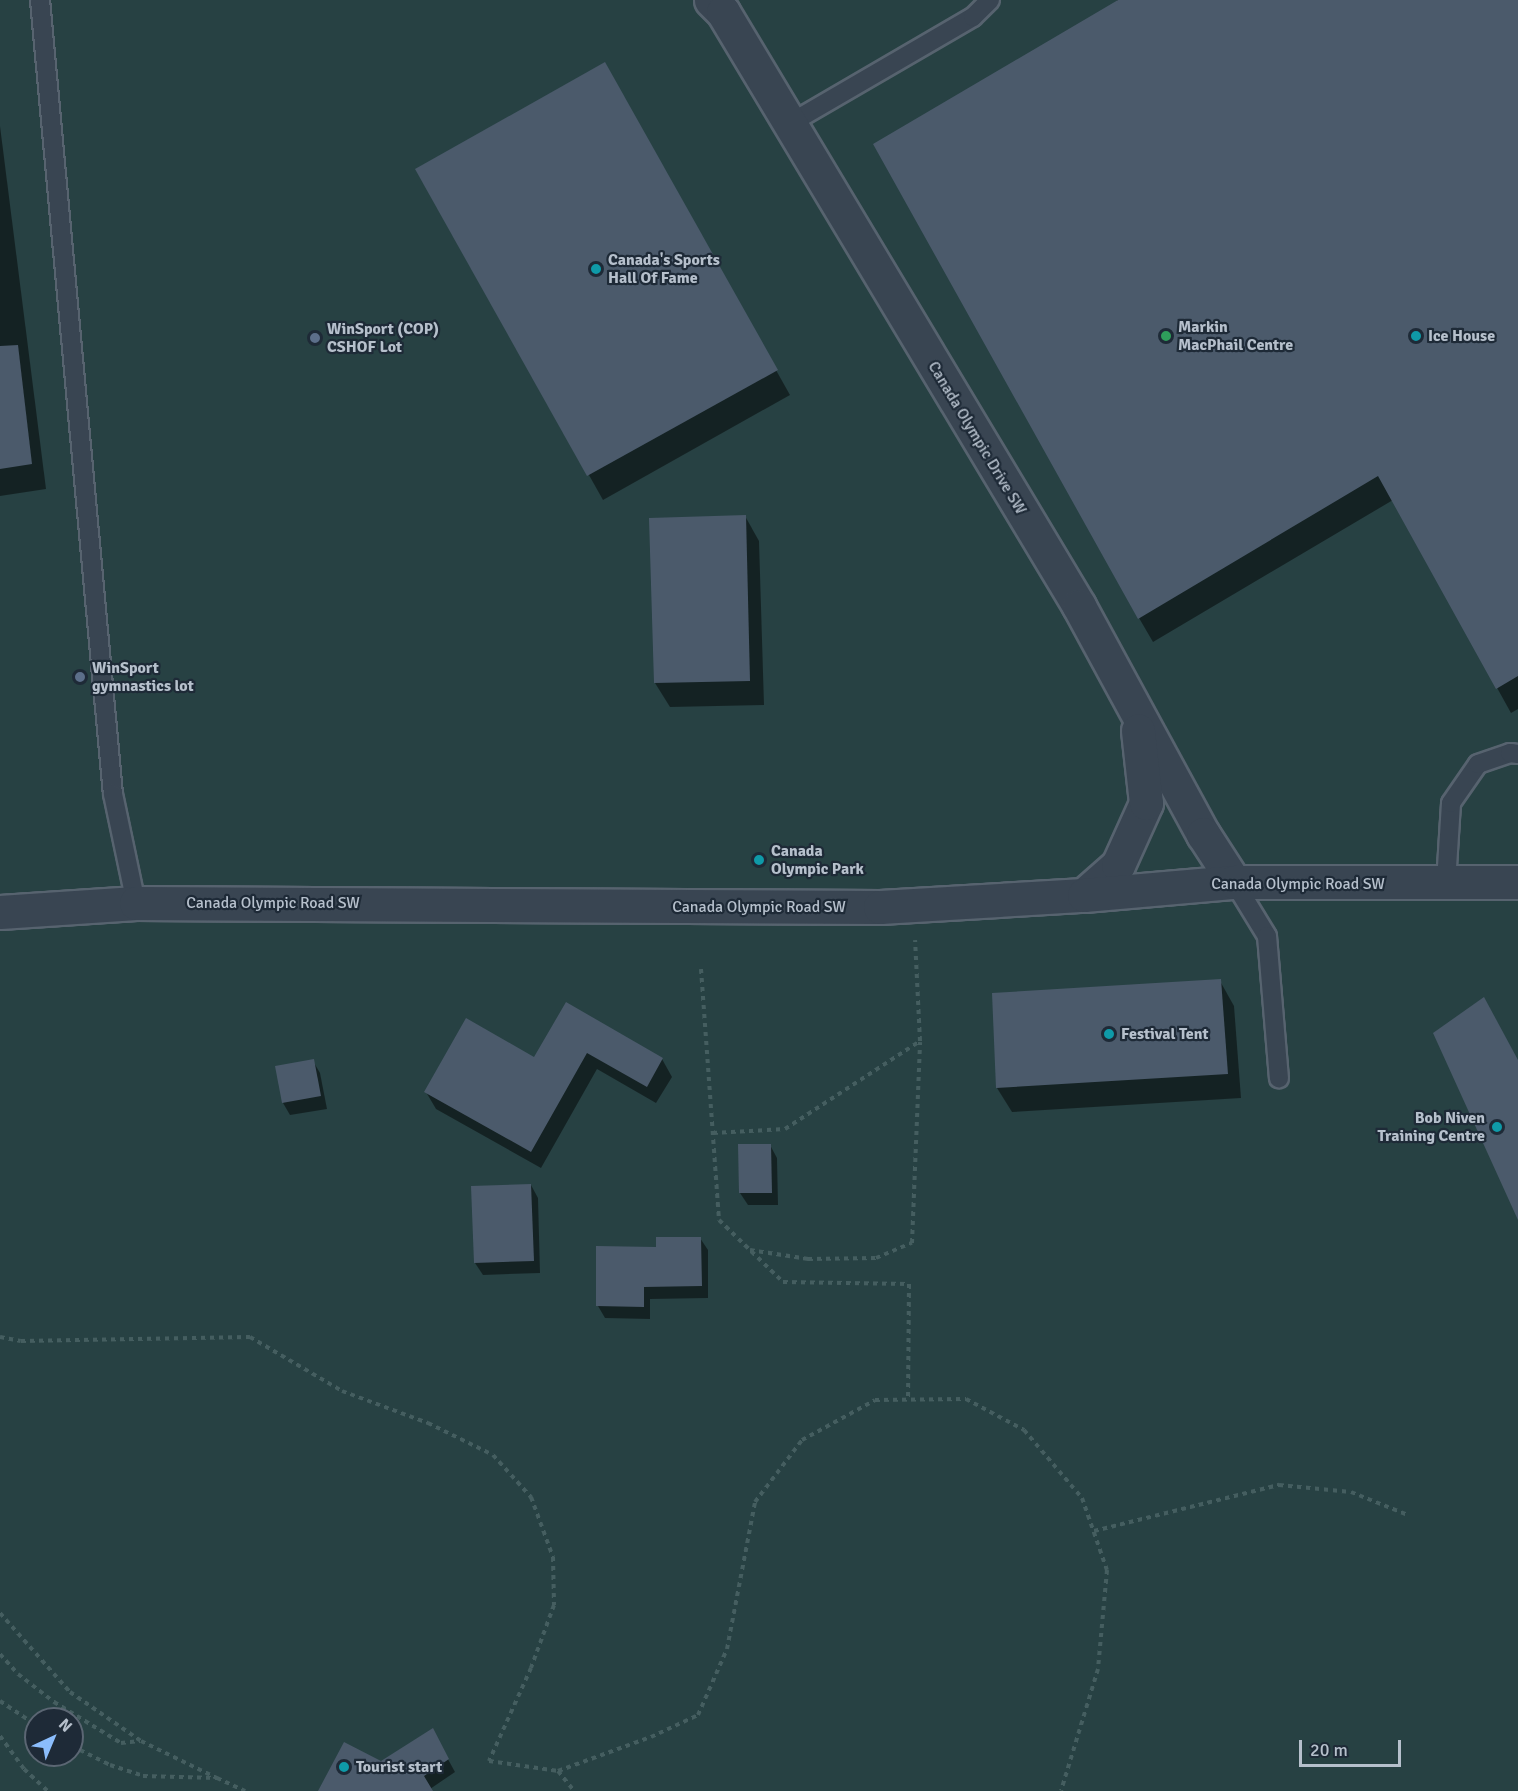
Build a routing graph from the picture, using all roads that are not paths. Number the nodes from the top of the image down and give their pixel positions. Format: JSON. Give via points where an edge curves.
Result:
{"nodes":[{"id":1,"x":40,"y":0,"type":"edge"},
{"id":2,"x":711,"y":0,"type":"edge"},
{"id":3,"x":990,"y":0,"type":"edge"},
{"id":4,"x":789,"y":124,"type":"junction"},
{"id":5,"x":1136,"y":716,"type":"junction"},
{"id":6,"x":1518,"y":754,"type":"edge"},
{"id":7,"x":1234,"y":882,"type":"junction"},
{"id":8,"x":1518,"y":882,"type":"edge"},
{"id":9,"x":1446,"y":883,"type":"junction"},
{"id":10,"x":1084,"y":895,"type":"junction"},
{"id":11,"x":136,"y":903,"type":"junction"},
{"id":12,"x":0,"y":912,"type":"edge"},
{"id":13,"x":1279,"y":1078,"type":"dead end"}],
"edges":[{"from":1,"to":11,"type":"lane","via":[[113,794]]},
{"from":2,"to":4,"type":"street","name":"Canada Olympic Drive SW","via":[[723,12]]},
{"from":3,"to":4,"type":"lane","via":[[973,17]]},
{"from":4,"to":5,"type":"street","name":"Canada Olympic Drive SW","via":[[1079,606]]},
{"from":5,"to":7,"type":"street","name":"Canada Olympic Drive SW"},
{"from":5,"to":10,"type":"street","via":[[1146,804],[1118,865]]},
{"from":6,"to":9,"type":"lane","via":[[1478,764],[1451,803]]},
{"from":7,"to":9,"type":"street","name":"Canada Olympic Road SW"},
{"from":7,"to":10,"type":"street","name":"Canada Olympic Road SW"},
{"from":7,"to":13,"type":"lane","via":[[1267,936]]},
{"from":8,"to":9,"type":"street","name":"Canada Olympic Road SW"},
{"from":10,"to":11,"type":"street","name":"Canada Olympic Road SW","via":[[913,905],[705,907]]},
{"from":11,"to":12,"type":"street","name":"Canada Olympic Road SW"}]}
